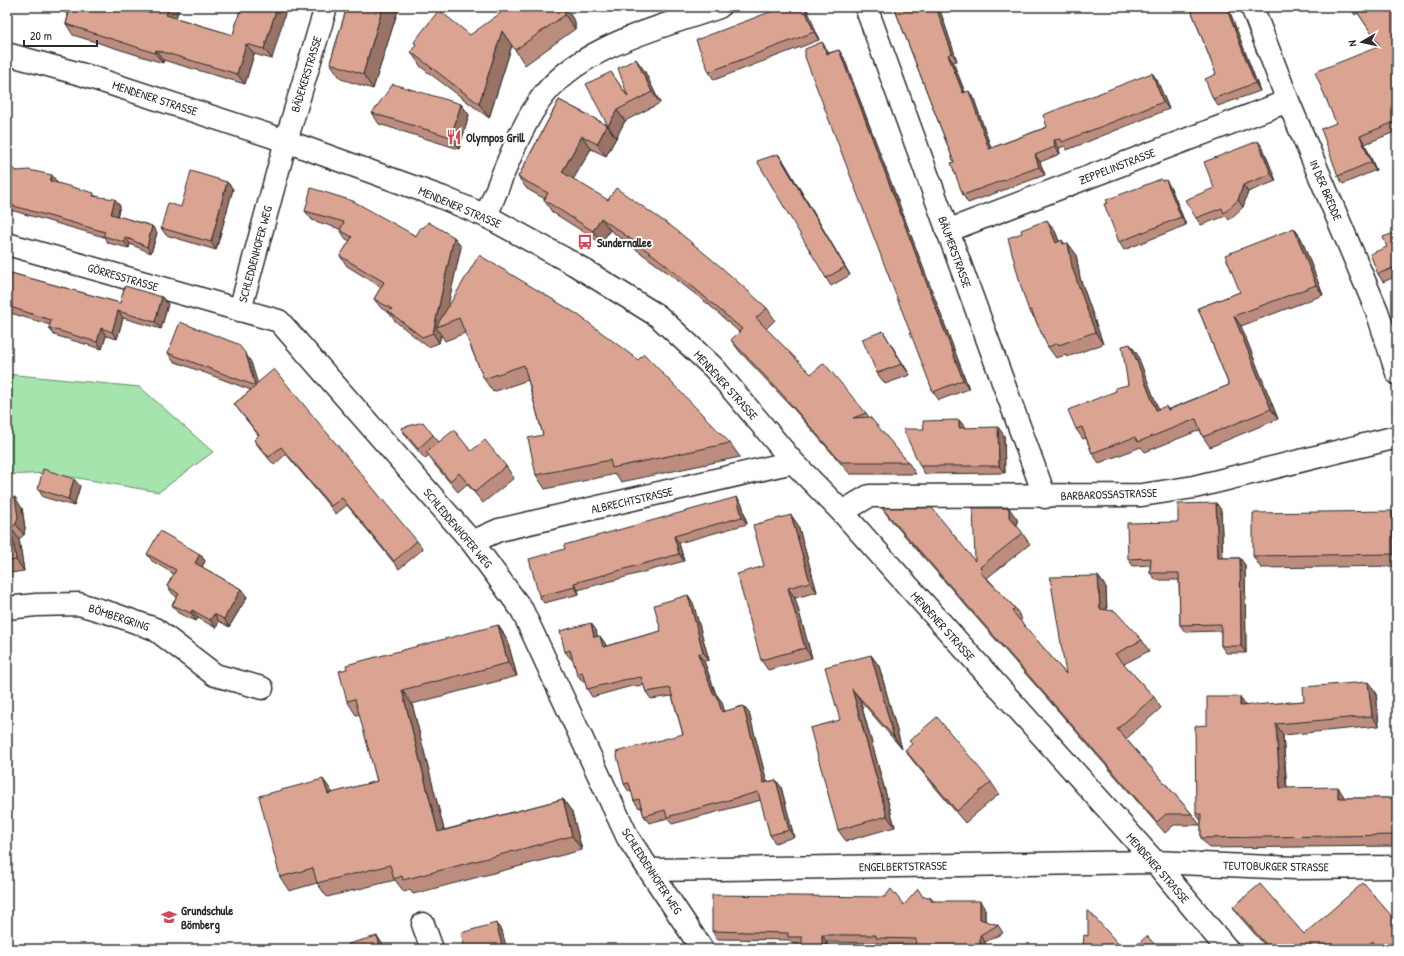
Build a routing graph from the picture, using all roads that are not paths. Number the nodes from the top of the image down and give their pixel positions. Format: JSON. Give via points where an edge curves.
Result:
{"nodes":[{"id":1,"x":326,"y":7,"type":"edge"},
{"id":2,"x":719,"y":7,"type":"edge"},
{"id":3,"x":866,"y":7,"type":"edge"},
{"id":4,"x":1252,"y":7,"type":"edge"},
{"id":5,"x":7,"y":54,"type":"edge"},
{"id":6,"x":1288,"y":101,"type":"junction"},
{"id":7,"x":286,"y":141,"type":"junction"},
{"id":8,"x":486,"y":216,"type":"junction"},
{"id":9,"x":947,"y":231,"type":"junction"},
{"id":10,"x":7,"y":244,"type":"edge"},
{"id":11,"x":240,"y":310,"type":"junction"},
{"id":12,"x":1397,"y":373,"type":"edge"},
{"id":13,"x":1397,"y":437,"type":"edge"},
{"id":14,"x":793,"y":462,"type":"junction"},
{"id":15,"x":1046,"y":497,"type":"junction"},
{"id":16,"x":842,"y":512,"type":"junction"},
{"id":17,"x":472,"y":542,"type":"junction"},
{"id":18,"x":7,"y":608,"type":"edge"},
{"id":19,"x":262,"y":688,"type":"dead end"},
{"id":20,"x":1155,"y":862,"type":"junction"},
{"id":21,"x":1397,"y":868,"type":"edge"},
{"id":22,"x":651,"y":870,"type":"junction"},
{"id":23,"x":424,"y":924,"type":"dead end"},
{"id":24,"x":432,"y":949,"type":"edge"},
{"id":25,"x":702,"y":949,"type":"edge"},
{"id":26,"x":1227,"y":949,"type":"edge"}],
"edges":[{"from":1,"to":7,"type":"street","name":"BÄDEKERSTRASSE"},
{"from":2,"to":8,"type":"street","via":[[632,38],[582,60],[555,82],[538,103],[516,143]]},
{"from":3,"to":9,"type":"street","name":"BÄUMERSTRASSE"},
{"from":4,"to":6,"type":"street","name":"IN DER BREDDE"},
{"from":5,"to":7,"type":"street","name":"MENDENER STRASSE","via":[[84,75]]},
{"from":6,"to":9,"type":"street","name":"ZEPPELINSTRASSE"},
{"from":6,"to":12,"type":"street","name":"IN DER BREDDE","via":[[1378,311]]},
{"from":7,"to":8,"type":"street","name":"MENDENER STRASSE"},
{"from":7,"to":11,"type":"street","name":"SCHLEDDENHOFER WEG"},
{"from":8,"to":14,"type":"street","name":"MENDENER STRASSE","via":[[574,264],[658,316],[714,368]]},
{"from":9,"to":15,"type":"street","name":"BÄUMERSTRASSE"},
{"from":10,"to":11,"type":"street","name":"GÖRRESSTRASSE"},
{"from":11,"to":17,"type":"street","name":"SCHLEDDENHOFER WEG","via":[[279,321]]},
{"from":13,"to":15,"type":"street","name":"BARBAROSSASTRASSE","via":[[1194,487],[1142,495]]},
{"from":14,"to":16,"type":"street","name":"MENDENER STRASSE"},
{"from":14,"to":17,"type":"street","name":"ALBRECHTSTRASSE","via":[[499,530]]},
{"from":15,"to":16,"type":"street","name":"BARBAROSSASTRASSE","via":[[869,496]]},
{"from":16,"to":20,"type":"street","name":"MENDENER STRASSE"},
{"from":17,"to":22,"type":"street","name":"SCHLEDDENHOFER WEG","via":[[522,610],[628,838]]},
{"from":18,"to":19,"type":"street","name":"BÖMBERGRING","via":[[79,604],[113,614],[155,629],[215,676]]},
{"from":20,"to":21,"type":"street","name":"TEUTOBURGER STRASSE","via":[[1296,868]]},
{"from":20,"to":22,"type":"street","name":"ENGELBERTSTRASSE"},
{"from":20,"to":26,"type":"street","name":"MENDENER STRASSE"},
{"from":22,"to":25,"type":"street","name":"SCHLEDDENHOFER WEG"},
{"from":23,"to":24,"type":"street"}]}
